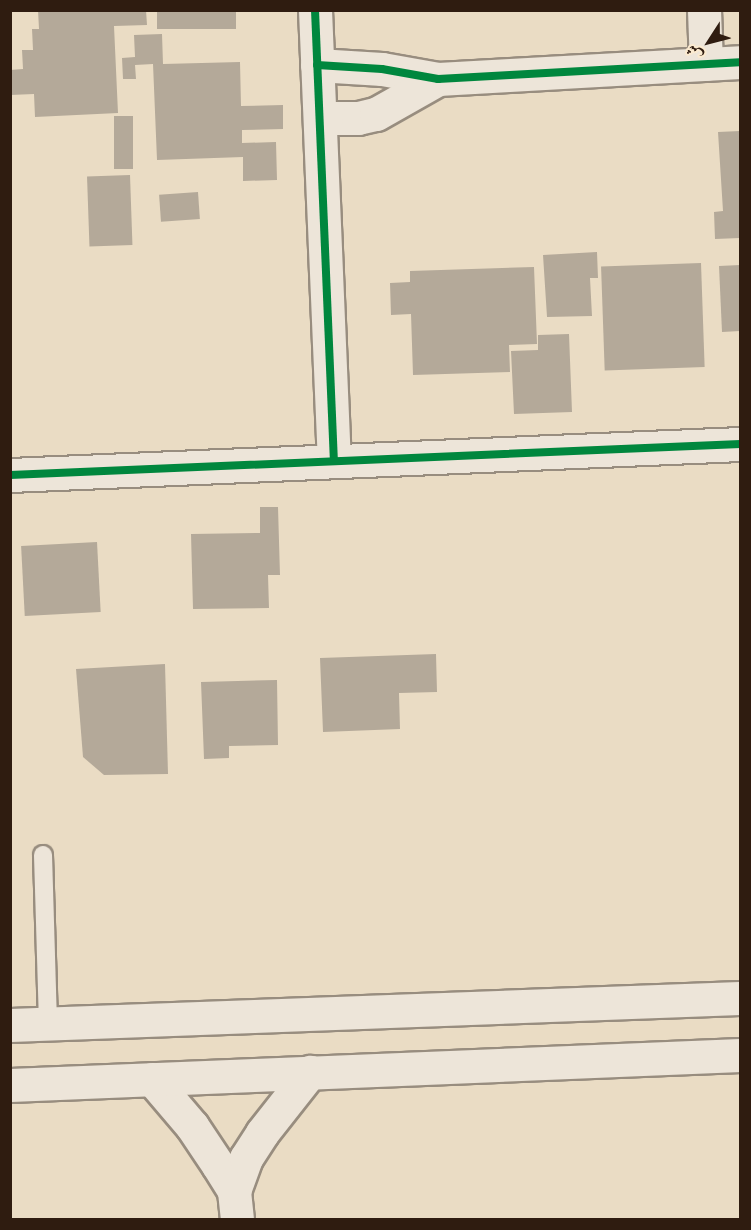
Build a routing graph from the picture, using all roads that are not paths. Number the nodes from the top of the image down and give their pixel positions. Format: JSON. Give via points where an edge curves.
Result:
{"nodes":[{"id":1,"x":315,"y":10,"type":"edge"},
{"id":2,"x":704,"y":10,"type":"edge"},
{"id":3,"x":741,"y":62,"type":"edge"},
{"id":4,"x":706,"y":64,"type":"junction"},
{"id":5,"x":317,"y":65,"type":"junction"},
{"id":6,"x":438,"y":79,"type":"junction"},
{"id":7,"x":320,"y":118,"type":"junction"},
{"id":8,"x":741,"y":444,"type":"edge"},
{"id":9,"x":334,"y":461,"type":"junction"},
{"id":10,"x":10,"y":475,"type":"edge"},
{"id":11,"x":43,"y":855,"type":"dead end"},
{"id":12,"x":741,"y":998,"type":"edge"},
{"id":13,"x":48,"y":1024,"type":"junction"},
{"id":14,"x":10,"y":1025,"type":"edge"},
{"id":15,"x":741,"y":1055,"type":"edge"},
{"id":16,"x":310,"y":1072,"type":"junction"},
{"id":17,"x":152,"y":1079,"type":"junction"},
{"id":18,"x":10,"y":1085,"type":"edge"},
{"id":19,"x":235,"y":1205,"type":"edge"}],
"edges":[{"from":1,"to":5,"type":"street"},
{"from":2,"to":4,"type":"street"},
{"from":3,"to":4,"type":"street"},
{"from":4,"to":6,"type":"street"},
{"from":5,"to":6,"type":"street","via":[[382,69]]},
{"from":5,"to":7,"type":"street"},
{"from":6,"to":7,"type":"street","via":[[376,114]]},
{"from":7,"to":9,"type":"street"},
{"from":8,"to":9,"type":"street"},
{"from":9,"to":10,"type":"street"},
{"from":11,"to":13,"type":"lane"},
{"from":12,"to":13,"type":"street"},
{"from":13,"to":14,"type":"street"},
{"from":15,"to":16,"type":"street"},
{"from":16,"to":17,"type":"street"},
{"from":16,"to":19,"type":"street","via":[[246,1158]]},
{"from":17,"to":18,"type":"street"},
{"from":17,"to":19,"type":"street","via":[[192,1126]]}]}
